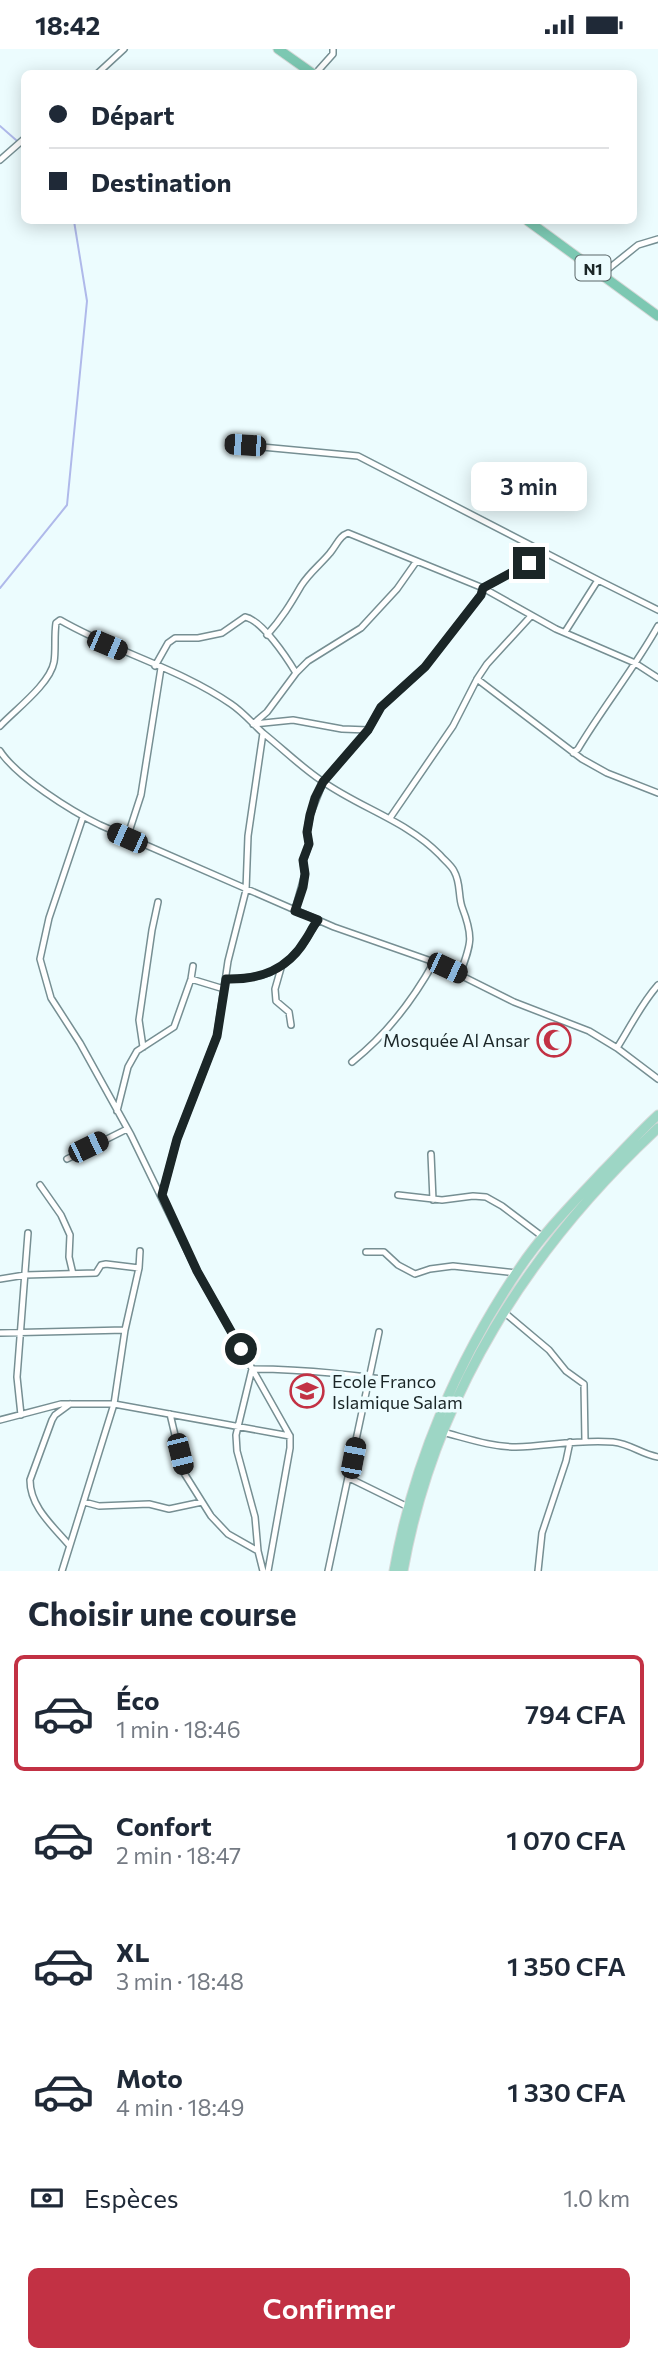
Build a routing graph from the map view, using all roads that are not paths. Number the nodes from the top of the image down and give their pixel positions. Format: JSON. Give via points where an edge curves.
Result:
{"nodes":[{"id":1,"x":124,"y":49,"type":"edge"},
{"id":2,"x":278,"y":49,"type":"edge"},
{"id":3,"x":333,"y":49,"type":"edge"},
{"id":4,"x":101,"y":70,"type":"edge"},
{"id":5,"x":310,"y":70,"type":"edge"},
{"id":6,"x":317,"y":70,"type":"edge"},
{"id":7,"x":21,"y":142,"type":"edge"},
{"id":8,"x":0,"y":160,"type":"edge"},
{"id":9,"x":532,"y":224,"type":"edge"},
{"id":10,"x":658,"y":239,"type":"edge"},
{"id":11,"x":601,"y":274,"type":"junction"},
{"id":12,"x":658,"y":316,"type":"edge"},
{"id":13,"x":230,"y":444,"type":"dead end"},
{"id":14,"x":548,"y":555,"type":"junction"},
{"id":15,"x":416,"y":562,"type":"junction"},
{"id":16,"x":598,"y":580,"type":"junction"},
{"id":17,"x":483,"y":588,"type":"junction"},
{"id":18,"x":658,"y":610,"type":"edge"},
{"id":19,"x":531,"y":616,"type":"junction"},
{"id":20,"x":658,"y":626,"type":"edge"},
{"id":21,"x":565,"y":632,"type":"junction"},
{"id":22,"x":267,"y":635,"type":"junction"},
{"id":23,"x":635,"y":663,"type":"junction"},
{"id":24,"x":158,"y":667,"type":"junction"},
{"id":25,"x":296,"y":673,"type":"junction"},
{"id":26,"x":658,"y":678,"type":"edge"},
{"id":27,"x":477,"y":679,"type":"junction"},
{"id":28,"x":253,"y":724,"type":"junction"},
{"id":29,"x":0,"y":726,"type":"edge"},
{"id":30,"x":368,"y":730,"type":"junction"},
{"id":31,"x":263,"y":733,"type":"junction"},
{"id":32,"x":0,"y":751,"type":"edge"},
{"id":33,"x":573,"y":753,"type":"junction"},
{"id":34,"x":323,"y":782,"type":"junction"},
{"id":35,"x":658,"y":793,"type":"edge"},
{"id":36,"x":83,"y":817,"type":"junction"},
{"id":37,"x":390,"y":818,"type":"junction"},
{"id":38,"x":127,"y":838,"type":"junction"},
{"id":39,"x":246,"y":890,"type":"junction"},
{"id":40,"x":158,"y":902,"type":"dead end"},
{"id":41,"x":295,"y":911,"type":"junction"},
{"id":42,"x":318,"y":920,"type":"junction"},
{"id":43,"x":434,"y":962,"type":"junction"},
{"id":44,"x":193,"y":966,"type":"dead end"},
{"id":45,"x":281,"y":968,"type":"junction"},
{"id":46,"x":460,"y":974,"type":"junction"},
{"id":47,"x":191,"y":979,"type":"junction"},
{"id":48,"x":226,"y":979,"type":"junction"},
{"id":49,"x":658,"y":985,"type":"edge"},
{"id":50,"x":224,"y":989,"type":"junction"},
{"id":51,"x":292,"y":1025,"type":"dead end"},
{"id":52,"x":143,"y":1047,"type":"junction"},
{"id":53,"x":617,"y":1048,"type":"junction"},
{"id":54,"x":352,"y":1062,"type":"dead end"},
{"id":55,"x":658,"y":1079,"type":"edge"},
{"id":56,"x":117,"y":1111,"type":"junction"},
{"id":57,"x":658,"y":1115,"type":"edge"},
{"id":58,"x":658,"y":1128,"type":"edge"},
{"id":59,"x":127,"y":1129,"type":"junction"},
{"id":60,"x":431,"y":1154,"type":"dead end"},
{"id":61,"x":67,"y":1159,"type":"dead end"},
{"id":62,"x":40,"y":1185,"type":"dead end"},
{"id":63,"x":162,"y":1195,"type":"junction"},
{"id":64,"x":398,"y":1195,"type":"dead end"},
{"id":65,"x":433,"y":1200,"type":"junction"},
{"id":66,"x":28,"y":1233,"type":"dead end"},
{"id":67,"x":543,"y":1237,"type":"junction"},
{"id":68,"x":141,"y":1251,"type":"dead end"},
{"id":69,"x":366,"y":1252,"type":"dead end"},
{"id":70,"x":139,"y":1268,"type":"junction"},
{"id":71,"x":516,"y":1273,"type":"junction"},
{"id":72,"x":73,"y":1274,"type":"junction"},
{"id":73,"x":25,"y":1275,"type":"junction"},
{"id":74,"x":0,"y":1279,"type":"edge"},
{"id":75,"x":503,"y":1312,"type":"junction"},
{"id":76,"x":125,"y":1330,"type":"junction"},
{"id":77,"x":21,"y":1331,"type":"junction"},
{"id":78,"x":379,"y":1332,"type":"dead end"},
{"id":79,"x":0,"y":1333,"type":"edge"},
{"id":80,"x":252,"y":1369,"type":"junction"},
{"id":81,"x":371,"y":1377,"type":"junction"},
{"id":82,"x":426,"y":1386,"type":"dead end"},
{"id":83,"x":69,"y":1404,"type":"junction"},
{"id":84,"x":114,"y":1404,"type":"junction"},
{"id":85,"x":49,"y":1407,"type":"junction"},
{"id":86,"x":170,"y":1414,"type":"junction"},
{"id":87,"x":21,"y":1415,"type":"junction"},
{"id":88,"x":55,"y":1415,"type":"junction"},
{"id":89,"x":0,"y":1420,"type":"edge"},
{"id":90,"x":236,"y":1426,"type":"junction"},
{"id":91,"x":441,"y":1432,"type":"junction"},
{"id":92,"x":290,"y":1436,"type":"junction"},
{"id":93,"x":584,"y":1441,"type":"junction"},
{"id":94,"x":570,"y":1442,"type":"junction"},
{"id":95,"x":658,"y":1457,"type":"edge"},
{"id":96,"x":349,"y":1478,"type":"junction"},
{"id":97,"x":84,"y":1502,"type":"junction"},
{"id":98,"x":202,"y":1502,"type":"junction"},
{"id":99,"x":408,"y":1507,"type":"junction"},
{"id":100,"x":69,"y":1545,"type":"junction"},
{"id":101,"x":258,"y":1551,"type":"junction"},
{"id":102,"x":62,"y":1571,"type":"edge"},
{"id":103,"x":265,"y":1571,"type":"edge"},
{"id":104,"x":328,"y":1571,"type":"edge"},
{"id":105,"x":394,"y":1571,"type":"edge"},
{"id":106,"x":403,"y":1571,"type":"edge"},
{"id":107,"x":538,"y":1571,"type":"edge"}],
"edges":[{"from":1,"to":4,"type":"street"},
{"from":2,"to":5,"type":"highway"},
{"from":3,"to":6,"type":"street"},
{"from":7,"to":8,"type":"street"},
{"from":9,"to":11,"type":"highway","number":"N1"},
{"from":10,"to":11,"type":"street","via":[[638,245]]},
{"from":11,"to":12,"type":"highway","number":"N1"},
{"from":13,"to":14,"type":"street","via":[[359,456]]},
{"from":14,"to":16,"type":"street"},
{"from":14,"to":17,"type":"street"},
{"from":15,"to":17,"type":"street"},
{"from":15,"to":22,"type":"street","via":[[345,534]]},
{"from":15,"to":25,"type":"street","via":[[361,628]]},
{"from":16,"to":18,"type":"street"},
{"from":16,"to":21,"type":"street"},
{"from":17,"to":19,"type":"street"},
{"from":17,"to":30,"type":"street","via":[[425,667],[381,707]]},
{"from":19,"to":21,"type":"street"},
{"from":19,"to":27,"type":"street"},
{"from":20,"to":23,"type":"street"},
{"from":21,"to":23,"type":"street"},
{"from":22,"to":24,"type":"street","via":[[257,622],[245,617],[222,633],[175,638],[168,643]]},
{"from":22,"to":25,"type":"street"},
{"from":23,"to":26,"type":"street"},
{"from":23,"to":33,"type":"street"},
{"from":24,"to":28,"type":"street","via":[[208,689]]},
{"from":24,"to":29,"type":"street","via":[[58,621],[49,674]]},
{"from":24,"to":38,"type":"street","via":[[141,795]]},
{"from":25,"to":28,"type":"street"},
{"from":27,"to":33,"type":"street"},
{"from":27,"to":37,"type":"street","via":[[453,726]]},
{"from":28,"to":30,"type":"street","via":[[293,720]]},
{"from":28,"to":31,"type":"street"},
{"from":30,"to":34,"type":"street"},
{"from":31,"to":34,"type":"street"},
{"from":31,"to":39,"type":"street","via":[[248,835]]},
{"from":32,"to":36,"type":"street","via":[[15,769]]},
{"from":33,"to":35,"type":"street","via":[[607,773]]},
{"from":34,"to":37,"type":"street"},
{"from":34,"to":41,"type":"street","via":[[310,815],[303,887]]},
{"from":36,"to":38,"type":"street"},
{"from":36,"to":56,"type":"street","via":[[40,959],[51,997]]},
{"from":37,"to":46,"type":"street","via":[[433,848],[454,870],[471,933]]},
{"from":38,"to":39,"type":"street"},
{"from":39,"to":41,"type":"street"},
{"from":39,"to":48,"type":"street"},
{"from":40,"to":52,"type":"street","via":[[139,1020]]},
{"from":41,"to":42,"type":"street"},
{"from":42,"to":43,"type":"street"},
{"from":42,"to":45,"type":"street"},
{"from":43,"to":46,"type":"street"},
{"from":43,"to":54,"type":"street","via":[[420,988],[374,1045]]},
{"from":44,"to":47,"type":"street"},
{"from":45,"to":48,"type":"street","via":[[260,976]]},
{"from":45,"to":51,"type":"street","via":[[276,1000],[289,1012]]},
{"from":46,"to":53,"type":"street"},
{"from":47,"to":50,"type":"street"},
{"from":47,"to":52,"type":"street","via":[[174,1027]]},
{"from":48,"to":50,"type":"street"},
{"from":49,"to":53,"type":"street","via":[[640,1006]]},
{"from":50,"to":63,"type":"street","via":[[217,1036],[177,1139]]},
{"from":52,"to":56,"type":"street","via":[[128,1067]]},
{"from":53,"to":55,"type":"street"},
{"from":56,"to":59,"type":"street"},
{"from":57,"to":67,"type":"main road"},
{"from":58,"to":75,"type":"main road","via":[[568,1222]]},
{"from":59,"to":61,"type":"street"},
{"from":59,"to":63,"type":"street"},
{"from":60,"to":65,"type":"street"},
{"from":62,"to":72,"type":"street","via":[[70,1235]]},
{"from":63,"to":80,"type":"street","via":[[197,1271]]},
{"from":64,"to":65,"type":"street"},
{"from":65,"to":67,"type":"street","via":[[486,1197]]},
{"from":66,"to":73,"type":"street"},
{"from":67,"to":71,"type":"main road"},
{"from":68,"to":70,"type":"street"},
{"from":69,"to":71,"type":"street","via":[[384,1252],[415,1274],[453,1266]]},
{"from":70,"to":72,"type":"street","via":[[106,1264],[96,1273]]},
{"from":70,"to":76,"type":"street"},
{"from":71,"to":99,"type":"main road","via":[[456,1377]]},
{"from":72,"to":73,"type":"street"},
{"from":73,"to":74,"type":"street"},
{"from":73,"to":77,"type":"street"},
{"from":75,"to":91,"type":"main road"},
{"from":75,"to":93,"type":"street","via":[[584,1384]]},
{"from":76,"to":77,"type":"street"},
{"from":76,"to":84,"type":"street"},
{"from":77,"to":79,"type":"street"},
{"from":77,"to":87,"type":"street","via":[[17,1377]]},
{"from":78,"to":81,"type":"street"},
{"from":80,"to":81,"type":"street"},
{"from":80,"to":90,"type":"street"},
{"from":80,"to":92,"type":"street"},
{"from":81,"to":82,"type":"street"},
{"from":81,"to":96,"type":"street"},
{"from":83,"to":84,"type":"street"},
{"from":83,"to":85,"type":"street"},
{"from":83,"to":88,"type":"street"},
{"from":84,"to":86,"type":"street"},
{"from":84,"to":97,"type":"street"},
{"from":85,"to":87,"type":"street"},
{"from":85,"to":88,"type":"street"},
{"from":86,"to":90,"type":"street"},
{"from":86,"to":98,"type":"street","via":[[184,1473]]},
{"from":87,"to":89,"type":"street"},
{"from":88,"to":100,"type":"street","via":[[30,1488],[37,1506]]},
{"from":90,"to":92,"type":"street"},
{"from":90,"to":101,"type":"street"},
{"from":91,"to":94,"type":"street","via":[[514,1447]]},
{"from":91,"to":106,"type":"main road"},
{"from":92,"to":103,"type":"street"},
{"from":93,"to":94,"type":"street"},
{"from":93,"to":95,"type":"street","via":[[630,1445]]},
{"from":94,"to":107,"type":"street","via":[[542,1533]]},
{"from":96,"to":99,"type":"street"},
{"from":96,"to":104,"type":"street"},
{"from":97,"to":98,"type":"street","via":[[169,1509]]},
{"from":97,"to":100,"type":"street"},
{"from":98,"to":101,"type":"street","via":[[228,1534]]},
{"from":99,"to":105,"type":"main road"},
{"from":100,"to":102,"type":"street"},
{"from":101,"to":103,"type":"street"}]}
